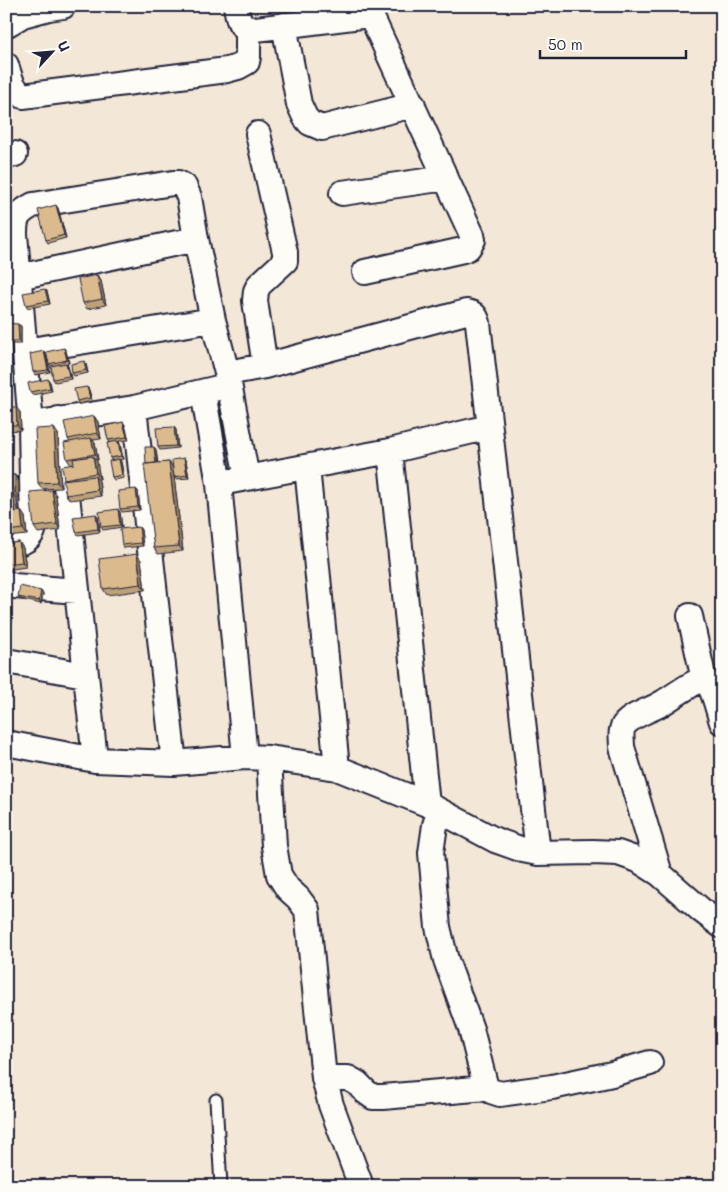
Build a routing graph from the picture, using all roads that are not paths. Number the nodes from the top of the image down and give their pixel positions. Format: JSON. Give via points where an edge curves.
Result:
{"nodes":[{"id":1,"x":63,"y":6,"type":"edge"},
{"id":2,"x":236,"y":6,"type":"edge"},
{"id":3,"x":6,"y":25,"type":"edge"},
{"id":4,"x":284,"y":25,"type":"junction"},
{"id":5,"x":248,"y":29,"type":"junction"},
{"id":6,"x":6,"y":65,"type":"edge"},
{"id":7,"x":412,"y":104,"type":"junction"},
{"id":8,"x":258,"y":134,"type":"dead end"},
{"id":9,"x":446,"y":178,"type":"junction"},
{"id":10,"x":342,"y":193,"type":"dead end"},
{"id":11,"x":196,"y":239,"type":"junction"},
{"id":12,"x":366,"y":272,"type":"dead end"},
{"id":13,"x":18,"y":277,"type":"junction"},
{"id":14,"x":213,"y":320,"type":"junction"},
{"id":15,"x":25,"y":351,"type":"junction"},
{"id":16,"x":265,"y":366,"type":"junction"},
{"id":17,"x":228,"y":379,"type":"junction"},
{"id":18,"x":202,"y":392,"type":"junction"},
{"id":19,"x":134,"y":408,"type":"junction"},
{"id":20,"x":59,"y":420,"type":"junction"},
{"id":21,"x":31,"y":425,"type":"junction"},
{"id":22,"x":489,"y":427,"type":"junction"},
{"id":23,"x":390,"y":450,"type":"junction"},
{"id":24,"x":306,"y":467,"type":"junction"},
{"id":25,"x":247,"y":478,"type":"junction"},
{"id":26,"x":219,"y":484,"type":"junction"},
{"id":27,"x":6,"y":544,"type":"edge"},
{"id":28,"x":6,"y":583,"type":"edge"},
{"id":29,"x":77,"y":591,"type":"junction"},
{"id":30,"x":690,"y":616,"type":"dead end"},
{"id":31,"x":6,"y":661,"type":"edge"},
{"id":32,"x":85,"y":675,"type":"junction"},
{"id":33,"x":704,"y":680,"type":"junction"},
{"id":34,"x":722,"y":722,"type":"edge"},
{"id":35,"x":6,"y":743,"type":"edge"},
{"id":36,"x":245,"y":757,"type":"junction"},
{"id":37,"x":269,"y":758,"type":"junction"},
{"id":38,"x":94,"y":760,"type":"junction"},
{"id":39,"x":174,"y":762,"type":"junction"},
{"id":40,"x":337,"y":768,"type":"junction"},
{"id":41,"x":434,"y":808,"type":"junction"},
{"id":42,"x":538,"y":853,"type":"junction"},
{"id":43,"x":660,"y":874,"type":"junction"},
{"id":44,"x":722,"y":926,"type":"edge"},
{"id":45,"x":650,"y":1063,"type":"dead end"},
{"id":46,"x":324,"y":1078,"type":"junction"},
{"id":47,"x":486,"y":1088,"type":"junction"},
{"id":48,"x":216,"y":1100,"type":"dead end"},
{"id":49,"x":221,"y":1186,"type":"edge"},
{"id":50,"x":361,"y":1186,"type":"edge"}],
"edges":[{"from":1,"to":3,"type":"street","via":[[23,15]]},
{"from":2,"to":5,"type":"street","via":[[239,21]]},
{"from":4,"to":5,"type":"street"},
{"from":4,"to":7,"type":"street","via":[[368,16],[373,20]]},
{"from":4,"to":7,"type":"street","via":[[299,104],[310,123],[322,128]]},
{"from":5,"to":6,"type":"street","via":[[247,62],[227,70],[24,96],[14,88]]},
{"from":7,"to":9,"type":"street"},
{"from":8,"to":16,"type":"street","via":[[285,252],[285,261],[259,284],[256,291]]},
{"from":9,"to":10,"type":"street"},
{"from":9,"to":12,"type":"street","via":[[472,235],[468,248]]},
{"from":11,"to":13,"type":"street"},
{"from":11,"to":13,"type":"street","via":[[189,197],[184,186],[178,183],[33,205],[22,211],[15,225]]},
{"from":11,"to":14,"type":"street"},
{"from":13,"to":15,"type":"street"},
{"from":14,"to":15,"type":"street"},
{"from":14,"to":17,"type":"street"},
{"from":15,"to":21,"type":"street"},
{"from":16,"to":17,"type":"street"},
{"from":16,"to":22,"type":"street","via":[[470,312],[478,323]]},
{"from":17,"to":18,"type":"street"},
{"from":17,"to":25,"type":"street"},
{"from":18,"to":19,"type":"street"},
{"from":18,"to":26,"type":"street"},
{"from":19,"to":20,"type":"street"},
{"from":19,"to":39,"type":"street"},
{"from":20,"to":21,"type":"street"},
{"from":20,"to":29,"type":"street"},
{"from":21,"to":27,"type":"street","via":[[33,531],[24,542]]},
{"from":22,"to":23,"type":"street"},
{"from":22,"to":42,"type":"street"},
{"from":23,"to":24,"type":"street"},
{"from":23,"to":41,"type":"street"},
{"from":24,"to":25,"type":"street"},
{"from":24,"to":40,"type":"street"},
{"from":25,"to":26,"type":"street"},
{"from":26,"to":36,"type":"street"},
{"from":28,"to":29,"type":"street"},
{"from":29,"to":32,"type":"street"},
{"from":30,"to":33,"type":"street"},
{"from":31,"to":32,"type":"street"},
{"from":32,"to":38,"type":"street"},
{"from":33,"to":34,"type":"street","via":[[712,689]]},
{"from":33,"to":43,"type":"street","via":[[631,718],[621,735]]},
{"from":35,"to":38,"type":"street"},
{"from":36,"to":37,"type":"street"},
{"from":36,"to":39,"type":"street"},
{"from":37,"to":40,"type":"street"},
{"from":37,"to":46,"type":"street","via":[[274,846],[280,875],[307,910]]},
{"from":38,"to":39,"type":"street"},
{"from":40,"to":41,"type":"street"},
{"from":41,"to":42,"type":"street","via":[[495,840]]},
{"from":41,"to":47,"type":"street","via":[[431,853],[438,927]]},
{"from":42,"to":43,"type":"street","via":[[618,853],[638,860]]},
{"from":43,"to":44,"type":"street"},
{"from":45,"to":47,"type":"street","via":[[552,1087],[500,1094]]},
{"from":46,"to":47,"type":"street","via":[[348,1078],[373,1097]]},
{"from":46,"to":50,"type":"street"},
{"from":48,"to":49,"type":"lane"}]}
